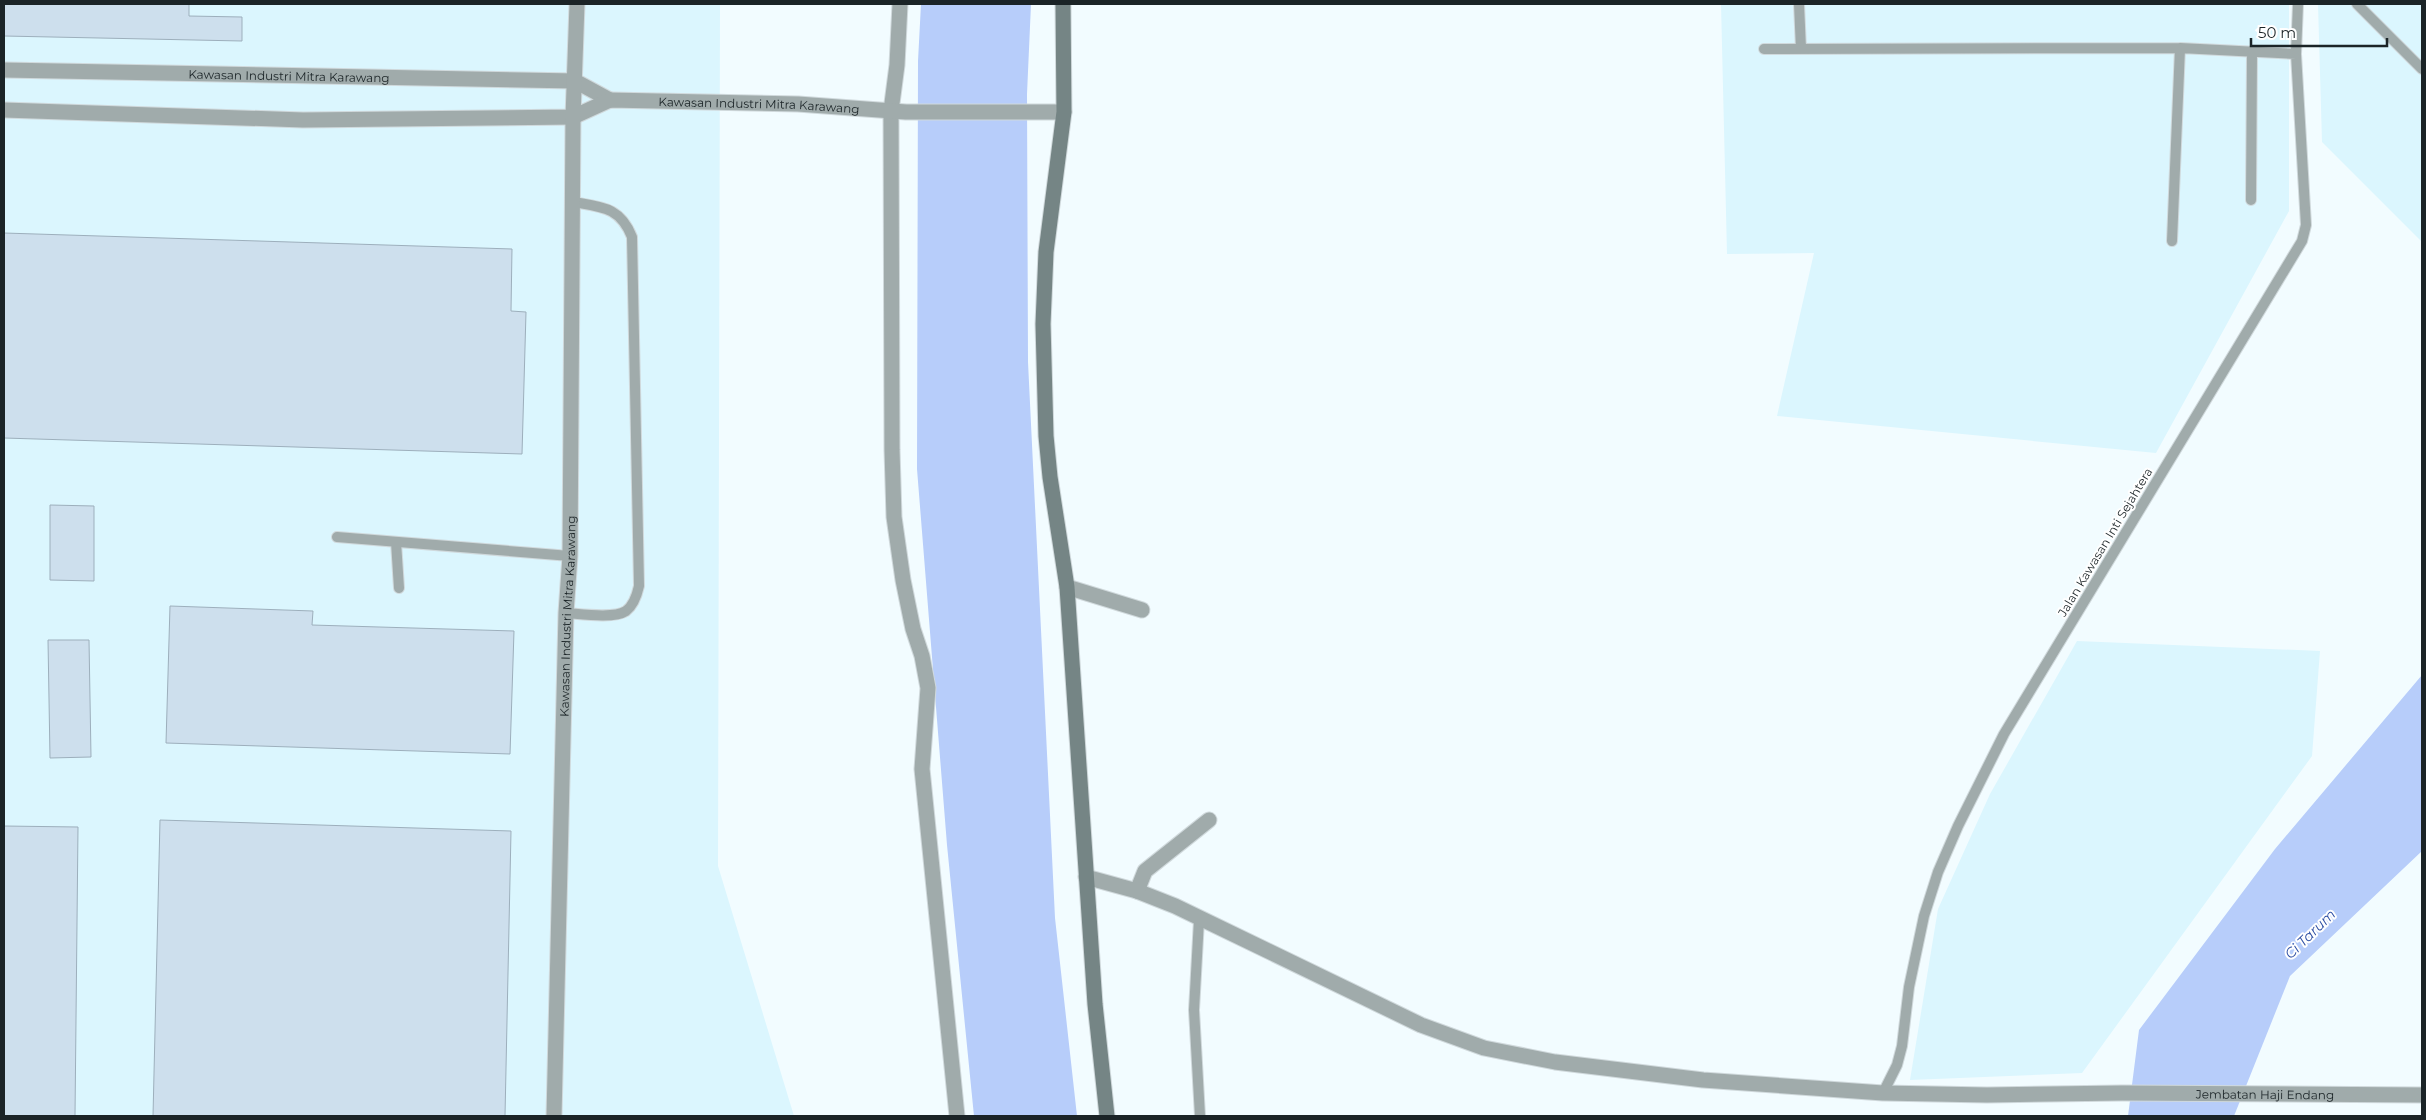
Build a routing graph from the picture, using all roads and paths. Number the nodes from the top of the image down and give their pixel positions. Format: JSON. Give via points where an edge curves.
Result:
{"nodes":[{"id":1,"x":577,"y":4,"type":"edge"},
{"id":2,"x":900,"y":4,"type":"edge"},
{"id":3,"x":1063,"y":4,"type":"edge"},
{"id":4,"x":1799,"y":4,"type":"edge"},
{"id":5,"x":2298,"y":4,"type":"edge"},
{"id":6,"x":2357,"y":4,"type":"edge"},
{"id":7,"x":1764,"y":48,"type":"dead end"},
{"id":8,"x":2180,"y":48,"type":"junction"},
{"id":9,"x":1801,"y":49,"type":"junction"},
{"id":10,"x":2252,"y":51,"type":"junction"},
{"id":11,"x":2296,"y":54,"type":"junction"},
{"id":12,"x":2422,"y":69,"type":"edge"},
{"id":13,"x":4,"y":70,"type":"edge"},
{"id":14,"x":575,"y":81,"type":"junction"},
{"id":15,"x":610,"y":100,"type":"junction"},
{"id":16,"x":4,"y":110,"type":"edge"},
{"id":17,"x":898,"y":111,"type":"junction"},
{"id":18,"x":1064,"y":112,"type":"junction"},
{"id":19,"x":573,"y":117,"type":"junction"},
{"id":20,"x":2251,"y":200,"type":"dead end"},
{"id":21,"x":572,"y":202,"type":"junction"},
{"id":22,"x":2172,"y":241,"type":"dead end"},
{"id":23,"x":338,"y":537,"type":"dead end"},
{"id":24,"x":396,"y":542,"type":"junction"},
{"id":25,"x":570,"y":556,"type":"junction"},
{"id":26,"x":1067,"y":587,"type":"junction"},
{"id":27,"x":399,"y":588,"type":"dead end"},
{"id":28,"x":1142,"y":610,"type":"dead end"},
{"id":29,"x":566,"y":613,"type":"junction"},
{"id":30,"x":1209,"y":820,"type":"dead end"},
{"id":31,"x":1086,"y":877,"type":"junction"},
{"id":32,"x":1137,"y":891,"type":"junction"},
{"id":33,"x":1199,"y":920,"type":"junction"},
{"id":34,"x":1883,"y":1093,"type":"junction"},
{"id":35,"x":2415,"y":1095,"type":"edge"},
{"id":36,"x":554,"y":1116,"type":"edge"},
{"id":37,"x":957,"y":1116,"type":"edge"},
{"id":38,"x":1108,"y":1116,"type":"edge"},
{"id":39,"x":1200,"y":1116,"type":"edge"}],
"edges":[{"from":1,"to":14,"type":"street","name":"Kawasan Industri Mitra Karawang"},
{"from":2,"to":17,"type":"street"},
{"from":3,"to":18,"type":"street"},
{"from":4,"to":9,"type":"lane"},
{"from":5,"to":11,"type":"lane","name":"Jalan Kawasan Inti Sejahtera"},
{"from":6,"to":12,"type":"lane"},
{"from":7,"to":9,"type":"lane"},
{"from":8,"to":9,"type":"lane"},
{"from":8,"to":10,"type":"lane"},
{"from":8,"to":22,"type":"lane"},
{"from":10,"to":11,"type":"lane"},
{"from":10,"to":20,"type":"lane"},
{"from":11,"to":34,"type":"lane","name":"Jalan Kawasan Inti Sejahtera","via":[[2306,225],[2302,241],[2004,734],[1958,826],[1924,916],[1908,987],[1902,1046]]},
{"from":13,"to":14,"type":"street","name":"Kawasan Industri Mitra Karawang"},
{"from":14,"to":15,"type":"street","name":"Kawasan Industri Mitra Karawang"},
{"from":14,"to":19,"type":"street","name":"Kawasan Industri Mitra Karawang"},
{"from":15,"to":17,"type":"street","name":"Kawasan Industri Mitra Karawang","via":[[798,104]]},
{"from":15,"to":19,"type":"street","name":"Kawasan Industri Mitra Karawang"},
{"from":16,"to":19,"type":"street","name":"Kawasan Industri Mitra Karawang","via":[[302,120]]},
{"from":17,"to":18,"type":"street","name":"Kawasan Industri Mitra Karawang"},
{"from":17,"to":37,"type":"street","via":[[892,450],[894,517],[903,580],[928,688],[922,769]]},
{"from":18,"to":26,"type":"street","via":[[1047,243],[1043,324],[1050,477]]},
{"from":19,"to":21,"type":"street","name":"Kawasan Industri Mitra Karawang"},
{"from":21,"to":25,"type":"street","name":"Kawasan Industri Mitra Karawang"},
{"from":21,"to":29,"type":"lane","via":[[608,208],[627,225],[632,237],[639,586],[627,610],[615,614]]},
{"from":23,"to":24,"type":"lane"},
{"from":24,"to":25,"type":"lane"},
{"from":24,"to":27,"type":"lane"},
{"from":25,"to":29,"type":"street","name":"Kawasan Industri Mitra Karawang"},
{"from":26,"to":28,"type":"street"},
{"from":26,"to":31,"type":"street"},
{"from":29,"to":36,"type":"street","name":"Kawasan Industri Mitra Karawang"},
{"from":30,"to":32,"type":"street","via":[[1145,871]]},
{"from":31,"to":32,"type":"street","name":"Jembatan Haji Endang"},
{"from":31,"to":38,"type":"street","via":[[1095,1004]]},
{"from":32,"to":33,"type":"street","name":"Jembatan Haji Endang","via":[[1175,906]]},
{"from":33,"to":34,"type":"street","name":"Jembatan Haji Endang","via":[[1295,963],[1421,1026],[1484,1048],[1555,1062],[1703,1080]]},
{"from":33,"to":39,"type":"lane","via":[[1194,1010]]},
{"from":34,"to":35,"type":"street","name":"Jembatan Haji Endang"}]}
